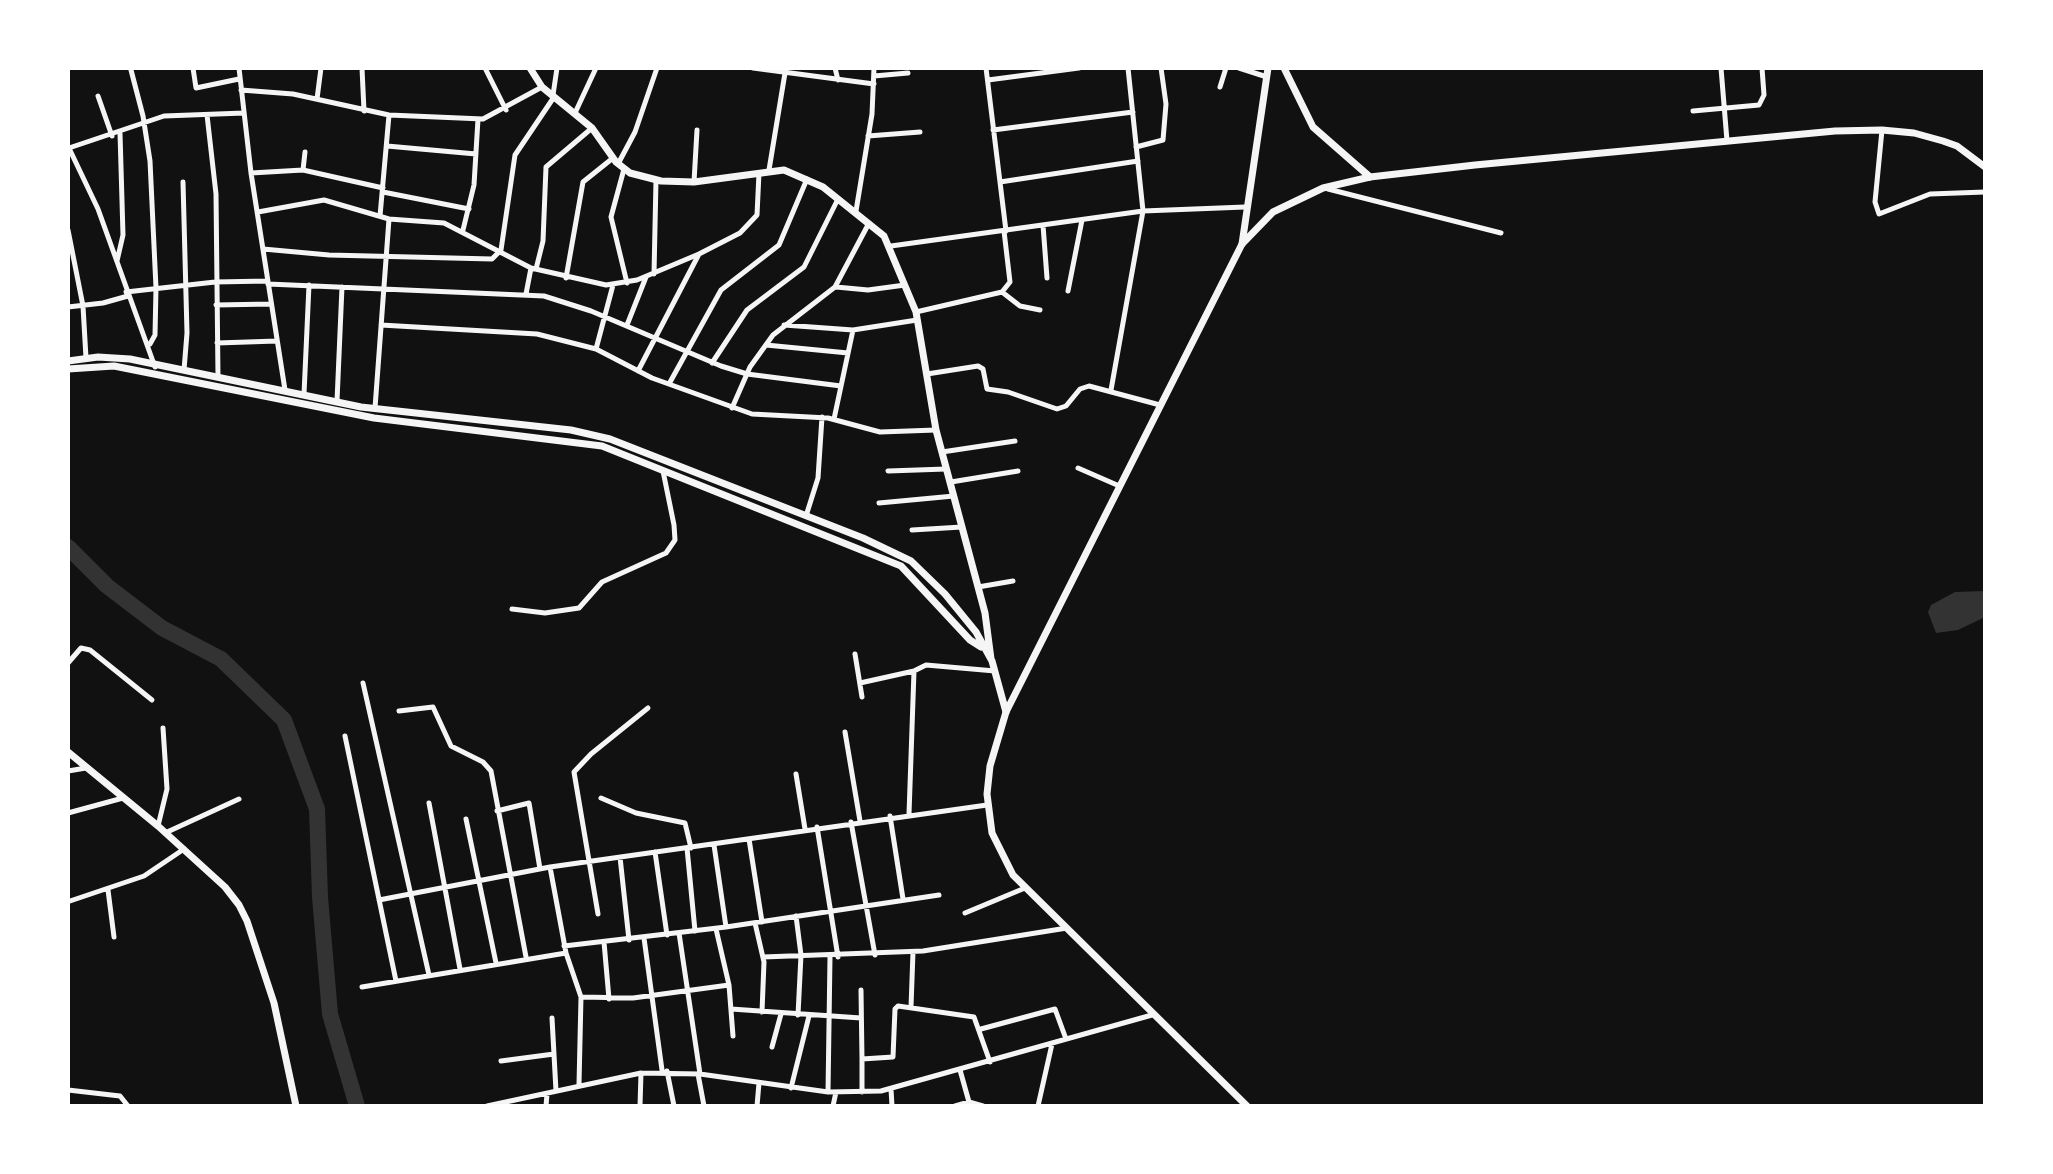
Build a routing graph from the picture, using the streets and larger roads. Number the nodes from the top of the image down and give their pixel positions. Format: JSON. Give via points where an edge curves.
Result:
{"nodes":[{"id":1,"x":193,"y":68,"type":"edge"},
{"id":2,"x":239,"y":68,"type":"edge"},
{"id":3,"x":321,"y":68,"type":"edge"},
{"id":4,"x":362,"y":68,"type":"edge"},
{"id":5,"x":485,"y":68,"type":"edge"},
{"id":6,"x":530,"y":68,"type":"edge"},
{"id":7,"x":557,"y":68,"type":"edge"},
{"id":8,"x":596,"y":68,"type":"edge"},
{"id":9,"x":657,"y":68,"type":"edge"},
{"id":10,"x":753,"y":68,"type":"edge"},
{"id":11,"x":835,"y":68,"type":"edge"},
{"id":12,"x":874,"y":68,"type":"edge"},
{"id":13,"x":986,"y":68,"type":"edge"},
{"id":14,"x":1079,"y":68,"type":"edge"},
{"id":15,"x":1128,"y":68,"type":"edge"},
{"id":16,"x":1161,"y":68,"type":"edge"},
{"id":17,"x":1239,"y":68,"type":"edge"},
{"id":18,"x":1284,"y":68,"type":"edge"},
{"id":19,"x":1721,"y":68,"type":"edge"},
{"id":20,"x":1762,"y":68,"type":"edge"},
{"id":21,"x":1223,"y":69,"type":"edge"},
{"id":22,"x":131,"y":70,"type":"dead end"},
{"id":23,"x":1267,"y":72,"type":"edge"},
{"id":24,"x":785,"y":73,"type":"junction"},
{"id":25,"x":908,"y":73,"type":"dead end"},
{"id":26,"x":874,"y":76,"type":"junction"},
{"id":27,"x":239,"y":79,"type":"junction"},
{"id":28,"x":838,"y":80,"type":"junction"},
{"id":29,"x":988,"y":80,"type":"junction"},
{"id":30,"x":874,"y":84,"type":"junction"},
{"id":31,"x":542,"y":87,"type":"junction"},
{"id":32,"x":1220,"y":87,"type":"dead end"},
{"id":33,"x":241,"y":90,"type":"junction"},
{"id":34,"x":98,"y":96,"type":"dead end"},
{"id":35,"x":554,"y":97,"type":"junction"},
{"id":36,"x":317,"y":99,"type":"junction"},
{"id":37,"x":506,"y":110,"type":"junction"},
{"id":38,"x":1723,"y":110,"type":"junction"},
{"id":39,"x":364,"y":111,"type":"junction"},
{"id":40,"x":1693,"y":111,"type":"dead end"},
{"id":41,"x":1133,"y":112,"type":"junction"},
{"id":42,"x":244,"y":113,"type":"junction"},
{"id":43,"x":575,"y":113,"type":"junction"},
{"id":44,"x":207,"y":115,"type":"junction"},
{"id":45,"x":389,"y":115,"type":"junction"},
{"id":46,"x":478,"y":119,"type":"junction"},
{"id":47,"x":145,"y":123,"type":"junction"},
{"id":48,"x":592,"y":128,"type":"junction"},
{"id":49,"x":697,"y":130,"type":"dead end"},
{"id":50,"x":993,"y":130,"type":"junction"},
{"id":51,"x":1882,"y":130,"type":"junction"},
{"id":52,"x":920,"y":132,"type":"dead end"},
{"id":53,"x":120,"y":133,"type":"junction"},
{"id":54,"x":112,"y":136,"type":"junction"},
{"id":55,"x":868,"y":136,"type":"junction"},
{"id":56,"x":1727,"y":142,"type":"junction"},
{"id":57,"x":387,"y":146,"type":"junction"},
{"id":58,"x":69,"y":147,"type":"edge"},
{"id":59,"x":1136,"y":147,"type":"junction"},
{"id":60,"x":305,"y":152,"type":"dead end"},
{"id":61,"x":476,"y":154,"type":"junction"},
{"id":62,"x":1138,"y":161,"type":"junction"},
{"id":63,"x":619,"y":164,"type":"junction"},
{"id":64,"x":1985,"y":167,"type":"edge"},
{"id":65,"x":303,"y":170,"type":"junction"},
{"id":66,"x":769,"y":170,"type":"junction"},
{"id":67,"x":759,"y":172,"type":"junction"},
{"id":68,"x":251,"y":173,"type":"junction"},
{"id":69,"x":1370,"y":177,"type":"junction"},
{"id":70,"x":807,"y":178,"type":"junction"},
{"id":71,"x":656,"y":180,"type":"junction"},
{"id":72,"x":183,"y":182,"type":"dead end"},
{"id":73,"x":694,"y":182,"type":"junction"},
{"id":74,"x":1000,"y":182,"type":"junction"},
{"id":75,"x":1323,"y":188,"type":"junction"},
{"id":76,"x":383,"y":190,"type":"junction"},
{"id":77,"x":1985,"y":192,"type":"edge"},
{"id":78,"x":838,"y":198,"type":"junction"},
{"id":79,"x":1245,"y":207,"type":"junction"},
{"id":80,"x":469,"y":209,"type":"junction"},
{"id":81,"x":856,"y":211,"type":"junction"},
{"id":82,"x":1143,"y":211,"type":"junction"},
{"id":83,"x":258,"y":212,"type":"junction"},
{"id":84,"x":380,"y":216,"type":"junction"},
{"id":85,"x":389,"y":219,"type":"junction"},
{"id":86,"x":1082,"y":220,"type":"junction"},
{"id":87,"x":870,"y":222,"type":"junction"},
{"id":88,"x":1043,"y":225,"type":"junction"},
{"id":89,"x":68,"y":230,"type":"edge"},
{"id":90,"x":463,"y":230,"type":"junction"},
{"id":91,"x":1005,"y":231,"type":"junction"},
{"id":92,"x":1501,"y":233,"type":"dead end"},
{"id":93,"x":1242,"y":244,"type":"junction"},
{"id":94,"x":891,"y":246,"type":"junction"},
{"id":95,"x":263,"y":249,"type":"junction"},
{"id":96,"x":501,"y":250,"type":"junction"},
{"id":97,"x":699,"y":254,"type":"junction"},
{"id":98,"x":385,"y":257,"type":"junction"},
{"id":99,"x":116,"y":262,"type":"junction"},
{"id":100,"x":534,"y":268,"type":"junction"},
{"id":101,"x":650,"y":275,"type":"junction"},
{"id":102,"x":566,"y":278,"type":"junction"},
{"id":103,"x":1047,"y":278,"type":"dead end"},
{"id":104,"x":215,"y":282,"type":"junction"},
{"id":105,"x":268,"y":282,"type":"junction"},
{"id":106,"x":627,"y":283,"type":"junction"},
{"id":107,"x":185,"y":285,"type":"junction"},
{"id":108,"x":309,"y":285,"type":"junction"},
{"id":109,"x":613,"y":285,"type":"junction"},
{"id":110,"x":906,"y":285,"type":"junction"},
{"id":111,"x":342,"y":287,"type":"junction"},
{"id":112,"x":835,"y":287,"type":"junction"},
{"id":113,"x":156,"y":288,"type":"junction"},
{"id":114,"x":383,"y":290,"type":"junction"},
{"id":115,"x":1068,"y":291,"type":"dead end"},
{"id":116,"x":1002,"y":292,"type":"junction"},
{"id":117,"x":127,"y":294,"type":"junction"},
{"id":118,"x":526,"y":294,"type":"junction"},
{"id":119,"x":271,"y":304,"type":"junction"},
{"id":120,"x":216,"y":305,"type":"junction"},
{"id":121,"x":83,"y":306,"type":"junction"},
{"id":122,"x":68,"y":307,"type":"edge"},
{"id":123,"x":1040,"y":310,"type":"dead end"},
{"id":124,"x":605,"y":316,"type":"junction"},
{"id":125,"x":916,"y":316,"type":"junction"},
{"id":126,"x":381,"y":325,"type":"junction"},
{"id":127,"x":627,"y":325,"type":"junction"},
{"id":128,"x":783,"y":325,"type":"junction"},
{"id":129,"x":853,"y":330,"type":"junction"},
{"id":130,"x":652,"y":338,"type":"junction"},
{"id":131,"x":277,"y":341,"type":"junction"},
{"id":132,"x":217,"y":343,"type":"junction"},
{"id":133,"x":150,"y":344,"type":"junction"},
{"id":134,"x":765,"y":345,"type":"junction"},
{"id":135,"x":596,"y":349,"type":"junction"},
{"id":136,"x":684,"y":353,"type":"junction"},
{"id":137,"x":848,"y":353,"type":"junction"},
{"id":138,"x":86,"y":358,"type":"junction"},
{"id":139,"x":68,"y":361,"type":"edge"},
{"id":140,"x":712,"y":363,"type":"junction"},
{"id":141,"x":155,"y":367,"type":"junction"},
{"id":142,"x":68,"y":369,"type":"edge"},
{"id":143,"x":184,"y":370,"type":"junction"},
{"id":144,"x":638,"y":371,"type":"junction"},
{"id":145,"x":747,"y":374,"type":"junction"},
{"id":146,"x":927,"y":374,"type":"junction"},
{"id":147,"x":218,"y":377,"type":"junction"},
{"id":148,"x":669,"y":384,"type":"junction"},
{"id":149,"x":841,"y":386,"type":"junction"},
{"id":150,"x":1111,"y":390,"type":"junction"},
{"id":151,"x":304,"y":394,"type":"junction"},
{"id":152,"x":284,"y":395,"type":"junction"},
{"id":153,"x":337,"y":401,"type":"junction"},
{"id":154,"x":1160,"y":405,"type":"junction"},
{"id":155,"x":732,"y":408,"type":"junction"},
{"id":156,"x":375,"y":409,"type":"junction"},
{"id":157,"x":822,"y":417,"type":"junction"},
{"id":158,"x":834,"y":419,"type":"junction"},
{"id":159,"x":936,"y":430,"type":"junction"},
{"id":160,"x":1015,"y":441,"type":"dead end"},
{"id":161,"x":941,"y":452,"type":"junction"},
{"id":162,"x":1078,"y":468,"type":"dead end"},
{"id":163,"x":946,"y":469,"type":"junction"},
{"id":164,"x":663,"y":471,"type":"junction"},
{"id":165,"x":888,"y":471,"type":"dead end"},
{"id":166,"x":1018,"y":471,"type":"dead end"},
{"id":167,"x":951,"y":482,"type":"junction"},
{"id":168,"x":1117,"y":485,"type":"junction"},
{"id":169,"x":732,"y":488,"type":"junction"},
{"id":170,"x":955,"y":496,"type":"junction"},
{"id":171,"x":728,"y":497,"type":"junction"},
{"id":172,"x":879,"y":503,"type":"dead end"},
{"id":173,"x":806,"y":516,"type":"junction"},
{"id":174,"x":963,"y":527,"type":"junction"},
{"id":175,"x":912,"y":530,"type":"dead end"},
{"id":176,"x":1013,"y":581,"type":"dead end"},
{"id":177,"x":978,"y":587,"type":"junction"},
{"id":178,"x":512,"y":609,"type":"dead end"},
{"id":179,"x":983,"y":648,"type":"junction"},
{"id":180,"x":855,"y":654,"type":"dead end"},
{"id":181,"x":992,"y":661,"type":"junction"},
{"id":182,"x":68,"y":662,"type":"edge"},
{"id":183,"x":914,"y":671,"type":"junction"},
{"id":184,"x":995,"y":671,"type":"junction"},
{"id":185,"x":363,"y":683,"type":"dead end"},
{"id":186,"x":860,"y":683,"type":"junction"},
{"id":187,"x":862,"y":697,"type":"dead end"},
{"id":188,"x":152,"y":700,"type":"dead end"},
{"id":189,"x":648,"y":708,"type":"dead end"},
{"id":190,"x":399,"y":711,"type":"dead end"},
{"id":191,"x":1006,"y":712,"type":"junction"},
{"id":192,"x":163,"y":728,"type":"dead end"},
{"id":193,"x":845,"y":732,"type":"dead end"},
{"id":194,"x":345,"y":736,"type":"dead end"},
{"id":195,"x":68,"y":752,"type":"edge"},
{"id":196,"x":86,"y":768,"type":"junction"},
{"id":197,"x":68,"y":771,"type":"edge"},
{"id":198,"x":796,"y":774,"type":"dead end"},
{"id":199,"x":123,"y":798,"type":"junction"},
{"id":200,"x":601,"y":798,"type":"dead end"},
{"id":201,"x":239,"y":799,"type":"dead end"},
{"id":202,"x":429,"y":803,"type":"dead end"},
{"id":203,"x":987,"y":805,"type":"junction"},
{"id":204,"x":497,"y":811,"type":"junction"},
{"id":205,"x":68,"y":813,"type":"edge"},
{"id":206,"x":909,"y":814,"type":"junction"},
{"id":207,"x":890,"y":816,"type":"junction"},
{"id":208,"x":466,"y":819,"type":"dead end"},
{"id":209,"x":860,"y":821,"type":"junction"},
{"id":210,"x":851,"y":822,"type":"junction"},
{"id":211,"x":158,"y":826,"type":"junction"},
{"id":212,"x":817,"y":827,"type":"junction"},
{"id":213,"x":805,"y":829,"type":"junction"},
{"id":214,"x":165,"y":833,"type":"junction"},
{"id":215,"x":749,"y":839,"type":"junction"},
{"id":216,"x":714,"y":845,"type":"junction"},
{"id":217,"x":689,"y":848,"type":"junction"},
{"id":218,"x":184,"y":849,"type":"junction"},
{"id":219,"x":655,"y":852,"type":"junction"},
{"id":220,"x":620,"y":857,"type":"junction"},
{"id":221,"x":589,"y":861,"type":"junction"},
{"id":222,"x":550,"y":867,"type":"junction"},
{"id":223,"x":540,"y":869,"type":"junction"},
{"id":224,"x":510,"y":874,"type":"junction"},
{"id":225,"x":477,"y":881,"type":"junction"},
{"id":226,"x":445,"y":888,"type":"junction"},
{"id":227,"x":1025,"y":888,"type":"junction"},
{"id":228,"x":108,"y":890,"type":"junction"},
{"id":229,"x":412,"y":894,"type":"junction"},
{"id":230,"x":939,"y":895,"type":"dead end"},
{"id":231,"x":903,"y":899,"type":"junction"},
{"id":232,"x":379,"y":900,"type":"junction"},
{"id":233,"x":70,"y":901,"type":"edge"},
{"id":234,"x":864,"y":905,"type":"junction"},
{"id":235,"x":965,"y":913,"type":"dead end"},
{"id":236,"x":598,"y":914,"type":"dead end"},
{"id":237,"x":796,"y":916,"type":"junction"},
{"id":238,"x":758,"y":923,"type":"junction"},
{"id":239,"x":726,"y":927,"type":"junction"},
{"id":240,"x":1068,"y":928,"type":"junction"},
{"id":241,"x":716,"y":929,"type":"junction"},
{"id":242,"x":695,"y":931,"type":"junction"},
{"id":243,"x":679,"y":933,"type":"junction"},
{"id":244,"x":667,"y":935,"type":"junction"},
{"id":245,"x":114,"y":937,"type":"dead end"},
{"id":246,"x":644,"y":938,"type":"junction"},
{"id":247,"x":629,"y":940,"type":"junction"},
{"id":248,"x":604,"y":942,"type":"junction"},
{"id":249,"x":565,"y":949,"type":"junction"},
{"id":250,"x":913,"y":952,"type":"junction"},
{"id":251,"x":801,"y":955,"type":"junction"},
{"id":252,"x":875,"y":955,"type":"junction"},
{"id":253,"x":526,"y":957,"type":"junction"},
{"id":254,"x":763,"y":957,"type":"junction"},
{"id":255,"x":830,"y":957,"type":"junction"},
{"id":256,"x":838,"y":957,"type":"junction"},
{"id":257,"x":496,"y":963,"type":"junction"},
{"id":258,"x":460,"y":969,"type":"junction"},
{"id":259,"x":429,"y":975,"type":"junction"},
{"id":260,"x":396,"y":981,"type":"junction"},
{"id":261,"x":729,"y":985,"type":"junction"},
{"id":262,"x":362,"y":987,"type":"dead end"},
{"id":263,"x":688,"y":990,"type":"junction"},
{"id":264,"x":861,"y":990,"type":"dead end"},
{"id":265,"x":650,"y":996,"type":"junction"},
{"id":266,"x":581,"y":997,"type":"junction"},
{"id":267,"x":609,"y":999,"type":"junction"},
{"id":268,"x":911,"y":1008,"type":"junction"},
{"id":269,"x":731,"y":1009,"type":"junction"},
{"id":270,"x":762,"y":1012,"type":"junction"},
{"id":271,"x":781,"y":1014,"type":"junction"},
{"id":272,"x":798,"y":1015,"type":"junction"},
{"id":273,"x":1152,"y":1015,"type":"junction"},
{"id":274,"x":809,"y":1016,"type":"junction"},
{"id":275,"x":552,"y":1018,"type":"dead end"},
{"id":276,"x":827,"y":1018,"type":"junction"},
{"id":277,"x":861,"y":1018,"type":"junction"},
{"id":278,"x":981,"y":1029,"type":"junction"},
{"id":279,"x":733,"y":1036,"type":"dead end"},
{"id":280,"x":1066,"y":1039,"type":"junction"},
{"id":281,"x":1052,"y":1043,"type":"junction"},
{"id":282,"x":772,"y":1047,"type":"dead end"},
{"id":283,"x":554,"y":1054,"type":"junction"},
{"id":284,"x":862,"y":1059,"type":"junction"},
{"id":285,"x":501,"y":1061,"type":"dead end"},
{"id":286,"x":990,"y":1062,"type":"junction"},
{"id":287,"x":960,"y":1070,"type":"junction"},
{"id":288,"x":664,"y":1071,"type":"junction"},
{"id":289,"x":641,"y":1073,"type":"junction"},
{"id":290,"x":699,"y":1074,"type":"junction"},
{"id":291,"x":759,"y":1083,"type":"junction"},
{"id":292,"x":579,"y":1084,"type":"junction"},
{"id":293,"x":791,"y":1088,"type":"junction"},
{"id":294,"x":891,"y":1089,"type":"junction"},
{"id":295,"x":68,"y":1090,"type":"edge"},
{"id":296,"x":556,"y":1091,"type":"junction"},
{"id":297,"x":828,"y":1092,"type":"junction"},
{"id":298,"x":836,"y":1092,"type":"junction"},
{"id":299,"x":862,"y":1092,"type":"junction"},
{"id":300,"x":547,"y":1094,"type":"junction"},
{"id":301,"x":969,"y":1102,"type":"junction"},
{"id":302,"x":128,"y":1106,"type":"edge"},
{"id":303,"x":296,"y":1106,"type":"edge"},
{"id":304,"x":487,"y":1106,"type":"edge"},
{"id":305,"x":546,"y":1106,"type":"edge"},
{"id":306,"x":640,"y":1106,"type":"edge"},
{"id":307,"x":674,"y":1106,"type":"edge"},
{"id":308,"x":704,"y":1106,"type":"edge"},
{"id":309,"x":757,"y":1106,"type":"edge"},
{"id":310,"x":833,"y":1106,"type":"edge"},
{"id":311,"x":892,"y":1106,"type":"edge"},
{"id":312,"x":955,"y":1106,"type":"edge"},
{"id":313,"x":983,"y":1106,"type":"edge"},
{"id":314,"x":1038,"y":1106,"type":"edge"},
{"id":315,"x":1247,"y":1106,"type":"edge"}],
"edges":[{"from":1,"to":27,"type":"street","via":[[196,88]]},
{"from":2,"to":27,"type":"street"},
{"from":3,"to":36,"type":"street"},
{"from":4,"to":39,"type":"street"},
{"from":5,"to":37,"type":"street"},
{"from":6,"to":31,"type":"street"},
{"from":7,"to":35,"type":"street"},
{"from":8,"to":43,"type":"street"},
{"from":9,"to":63,"type":"street"},
{"from":10,"to":24,"type":"street"},
{"from":11,"to":28,"type":"street"},
{"from":12,"to":26,"type":"street"},
{"from":13,"to":29,"type":"street"},
{"from":14,"to":29,"type":"street"},
{"from":15,"to":41,"type":"street"},
{"from":16,"to":59,"type":"street","via":[[1163,140]]},
{"from":17,"to":23,"type":"street"},
{"from":18,"to":69,"type":"street","via":[[1313,127]]},
{"from":19,"to":38,"type":"street"},
{"from":20,"to":38,"type":"street","via":[[1762,102]]},
{"from":21,"to":32,"type":"street"},
{"from":22,"to":47,"type":"street"},
{"from":23,"to":79,"type":"street"},
{"from":24,"to":28,"type":"street"},
{"from":24,"to":66,"type":"street"},
{"from":25,"to":26,"type":"street"},
{"from":26,"to":30,"type":"street"},
{"from":27,"to":33,"type":"street"},
{"from":28,"to":30,"type":"street"},
{"from":29,"to":50,"type":"street"},
{"from":30,"to":55,"type":"street"},
{"from":31,"to":35,"type":"street"},
{"from":31,"to":37,"type":"street"},
{"from":33,"to":36,"type":"street"},
{"from":33,"to":42,"type":"street"},
{"from":34,"to":54,"type":"street"},
{"from":35,"to":43,"type":"street"},
{"from":35,"to":96,"type":"street","via":[[515,155]]},
{"from":36,"to":39,"type":"street"},
{"from":37,"to":46,"type":"street"},
{"from":38,"to":40,"type":"street"},
{"from":38,"to":56,"type":"street"},
{"from":39,"to":45,"type":"street"},
{"from":41,"to":50,"type":"street"},
{"from":41,"to":59,"type":"street"},
{"from":42,"to":44,"type":"street"},
{"from":42,"to":68,"type":"street"},
{"from":43,"to":48,"type":"street"},
{"from":44,"to":47,"type":"street","via":[[169,115]]},
{"from":44,"to":104,"type":"street","via":[[216,186]]},
{"from":45,"to":46,"type":"street"},
{"from":45,"to":57,"type":"street"},
{"from":46,"to":61,"type":"street"},
{"from":47,"to":53,"type":"street"},
{"from":47,"to":113,"type":"street"},
{"from":48,"to":63,"type":"street"},
{"from":48,"to":100,"type":"street","via":[[546,167],[543,241]]},
{"from":49,"to":73,"type":"street"},
{"from":50,"to":74,"type":"street"},
{"from":51,"to":56,"type":"street"},
{"from":51,"to":64,"type":"street","via":[[1957,146]]},
{"from":51,"to":77,"type":"street","via":[[1875,202],[1879,214],[1930,194]]},
{"from":52,"to":55,"type":"street"},
{"from":53,"to":54,"type":"street"},
{"from":53,"to":99,"type":"street","via":[[123,235]]},
{"from":54,"to":58,"type":"street"},
{"from":55,"to":81,"type":"street"},
{"from":56,"to":69,"type":"street"},
{"from":57,"to":61,"type":"street"},
{"from":57,"to":76,"type":"street"},
{"from":58,"to":99,"type":"street"},
{"from":59,"to":62,"type":"street"},
{"from":60,"to":65,"type":"street"},
{"from":61,"to":80,"type":"street"},
{"from":62,"to":74,"type":"street"},
{"from":62,"to":82,"type":"street"},
{"from":63,"to":71,"type":"street"},
{"from":63,"to":102,"type":"street","via":[[583,182]]},
{"from":63,"to":106,"type":"street","via":[[611,217]]},
{"from":65,"to":68,"type":"street"},
{"from":65,"to":76,"type":"street"},
{"from":66,"to":67,"type":"street"},
{"from":66,"to":70,"type":"street"},
{"from":67,"to":73,"type":"street"},
{"from":67,"to":97,"type":"street","via":[[758,209],[750,224]]},
{"from":68,"to":83,"type":"street"},
{"from":69,"to":75,"type":"street"},
{"from":70,"to":78,"type":"street"},
{"from":70,"to":136,"type":"street","via":[[779,245],[721,290]]},
{"from":71,"to":73,"type":"street"},
{"from":71,"to":101,"type":"street"},
{"from":72,"to":107,"type":"street"},
{"from":74,"to":91,"type":"street"},
{"from":75,"to":92,"type":"street"},
{"from":75,"to":93,"type":"street","via":[[1273,212]]},
{"from":76,"to":80,"type":"street"},
{"from":76,"to":84,"type":"street"},
{"from":78,"to":81,"type":"street"},
{"from":78,"to":140,"type":"street","via":[[804,267],[747,310]]},
{"from":79,"to":82,"type":"street"},
{"from":79,"to":93,"type":"street"},
{"from":80,"to":90,"type":"street"},
{"from":81,"to":87,"type":"street"},
{"from":82,"to":86,"type":"street"},
{"from":82,"to":150,"type":"street"},
{"from":83,"to":84,"type":"street","via":[[324,200]]},
{"from":83,"to":95,"type":"street"},
{"from":84,"to":85,"type":"street"},
{"from":85,"to":90,"type":"street"},
{"from":85,"to":98,"type":"street"},
{"from":86,"to":88,"type":"street"},
{"from":86,"to":115,"type":"street"},
{"from":87,"to":94,"type":"street"},
{"from":87,"to":112,"type":"street"},
{"from":88,"to":91,"type":"street"},
{"from":88,"to":103,"type":"street"},
{"from":89,"to":121,"type":"street"},
{"from":90,"to":96,"type":"street"},
{"from":91,"to":94,"type":"street"},
{"from":91,"to":116,"type":"street","via":[[1010,282]]},
{"from":93,"to":154,"type":"street"},
{"from":94,"to":110,"type":"street"},
{"from":95,"to":98,"type":"street"},
{"from":95,"to":105,"type":"street"},
{"from":96,"to":98,"type":"street","via":[[490,260]]},
{"from":96,"to":100,"type":"street"},
{"from":97,"to":101,"type":"street"},
{"from":97,"to":130,"type":"street"},
{"from":98,"to":114,"type":"street"},
{"from":99,"to":117,"type":"street"},
{"from":100,"to":102,"type":"street"},
{"from":100,"to":118,"type":"street"},
{"from":101,"to":106,"type":"street"},
{"from":101,"to":127,"type":"street"},
{"from":102,"to":109,"type":"street"},
{"from":104,"to":105,"type":"street"},
{"from":104,"to":107,"type":"street"},
{"from":104,"to":120,"type":"street"},
{"from":105,"to":108,"type":"street"},
{"from":105,"to":119,"type":"street"},
{"from":106,"to":109,"type":"street"},
{"from":107,"to":113,"type":"street"},
{"from":107,"to":143,"type":"street"},
{"from":108,"to":111,"type":"street"},
{"from":108,"to":151,"type":"street"},
{"from":109,"to":124,"type":"street"},
{"from":110,"to":112,"type":"street"},
{"from":110,"to":125,"type":"street"},
{"from":111,"to":114,"type":"street"},
{"from":111,"to":153,"type":"street"},
{"from":112,"to":128,"type":"street"},
{"from":113,"to":117,"type":"street"},
{"from":113,"to":133,"type":"street","via":[[155,335]]},
{"from":114,"to":118,"type":"street"},
{"from":114,"to":126,"type":"street"},
{"from":116,"to":123,"type":"street","via":[[1020,306]]},
{"from":116,"to":125,"type":"street"},
{"from":117,"to":121,"type":"street"},
{"from":117,"to":133,"type":"street"},
{"from":118,"to":124,"type":"street"},
{"from":119,"to":120,"type":"street"},
{"from":119,"to":131,"type":"street"},
{"from":120,"to":132,"type":"street"},
{"from":121,"to":122,"type":"street"},
{"from":121,"to":138,"type":"street"},
{"from":124,"to":127,"type":"street"},
{"from":124,"to":135,"type":"street"},
{"from":125,"to":129,"type":"street"},
{"from":125,"to":146,"type":"street"},
{"from":126,"to":135,"type":"street","via":[[510,331]]},
{"from":126,"to":156,"type":"street"},
{"from":127,"to":130,"type":"street"},
{"from":128,"to":129,"type":"street"},
{"from":128,"to":134,"type":"street"},
{"from":129,"to":137,"type":"street"},
{"from":130,"to":136,"type":"street"},
{"from":130,"to":144,"type":"street"},
{"from":131,"to":132,"type":"street"},
{"from":131,"to":152,"type":"street"},
{"from":132,"to":147,"type":"street"},
{"from":133,"to":141,"type":"street"},
{"from":134,"to":137,"type":"street"},
{"from":134,"to":145,"type":"street"},
{"from":135,"to":144,"type":"street"},
{"from":136,"to":140,"type":"street"},
{"from":136,"to":148,"type":"street"},
{"from":137,"to":149,"type":"street"},
{"from":138,"to":139,"type":"street"},
{"from":138,"to":141,"type":"street"},
{"from":140,"to":145,"type":"street"},
{"from":141,"to":142,"type":"street"},
{"from":141,"to":143,"type":"street"},
{"from":141,"to":152,"type":"street"},
{"from":143,"to":147,"type":"street"},
{"from":144,"to":148,"type":"street"},
{"from":145,"to":149,"type":"street"},
{"from":145,"to":155,"type":"street"},
{"from":146,"to":150,"type":"street","via":[[978,366],[987,389],[1060,409],[1083,387]]},
{"from":146,"to":159,"type":"street"},
{"from":147,"to":152,"type":"street"},
{"from":148,"to":155,"type":"street"},
{"from":149,"to":158,"type":"street"},
{"from":150,"to":154,"type":"street"},
{"from":151,"to":152,"type":"street"},
{"from":151,"to":153,"type":"street"},
{"from":152,"to":164,"type":"street","via":[[374,418],[578,441]]},
{"from":153,"to":156,"type":"street"},
{"from":154,"to":168,"type":"street"},
{"from":155,"to":157,"type":"street"},
{"from":156,"to":169,"type":"street","via":[[593,435]]},
{"from":157,"to":158,"type":"street"},
{"from":157,"to":173,"type":"street","via":[[818,478]]},
{"from":158,"to":159,"type":"street","via":[[880,432]]},
{"from":159,"to":161,"type":"street"},
{"from":160,"to":161,"type":"street"},
{"from":161,"to":163,"type":"street"},
{"from":162,"to":168,"type":"street"},
{"from":163,"to":165,"type":"street"},
{"from":163,"to":167,"type":"street"},
{"from":164,"to":171,"type":"street"},
{"from":164,"to":178,"type":"street","via":[[675,540],[666,553],[602,582],[579,608],[545,613]]},
{"from":166,"to":167,"type":"street"},
{"from":167,"to":170,"type":"street"},
{"from":168,"to":191,"type":"street"},
{"from":169,"to":171,"type":"street"},
{"from":169,"to":173,"type":"street"},
{"from":170,"to":172,"type":"street"},
{"from":170,"to":174,"type":"street"},
{"from":171,"to":179,"type":"street","via":[[901,566]]},
{"from":173,"to":179,"type":"street","via":[[911,561],[945,594]]},
{"from":174,"to":175,"type":"street"},
{"from":174,"to":177,"type":"street"},
{"from":176,"to":177,"type":"street"},
{"from":177,"to":181,"type":"street"},
{"from":179,"to":181,"type":"street"},
{"from":180,"to":186,"type":"street"},
{"from":181,"to":184,"type":"street"},
{"from":182,"to":188,"type":"street","via":[[81,648],[90,650]]},
{"from":183,"to":184,"type":"street","via":[[926,665]]},
{"from":183,"to":186,"type":"street"},
{"from":183,"to":206,"type":"street"},
{"from":184,"to":191,"type":"street"},
{"from":185,"to":229,"type":"street"},
{"from":186,"to":187,"type":"street"},
{"from":189,"to":221,"type":"street","via":[[574,772]]},
{"from":190,"to":204,"type":"street","via":[[433,707],[451,746],[488,766]]},
{"from":191,"to":203,"type":"street","via":[[990,766]]},
{"from":192,"to":211,"type":"street","via":[[167,789]]},
{"from":193,"to":209,"type":"street"},
{"from":194,"to":232,"type":"street"},
{"from":195,"to":196,"type":"street"},
{"from":196,"to":197,"type":"street"},
{"from":196,"to":199,"type":"street"},
{"from":198,"to":213,"type":"street"},
{"from":199,"to":205,"type":"street"},
{"from":199,"to":211,"type":"street"},
{"from":200,"to":217,"type":"street","via":[[636,813],[685,823]]},
{"from":201,"to":214,"type":"street"},
{"from":202,"to":226,"type":"street"},
{"from":203,"to":206,"type":"street"},
{"from":203,"to":227,"type":"street","via":[[999,851]]},
{"from":204,"to":223,"type":"street","via":[[529,803]]},
{"from":204,"to":224,"type":"street"},
{"from":206,"to":207,"type":"street"},
{"from":207,"to":209,"type":"street"},
{"from":207,"to":231,"type":"street"},
{"from":208,"to":225,"type":"street"},
{"from":209,"to":210,"type":"street"},
{"from":210,"to":212,"type":"street"},
{"from":210,"to":234,"type":"street"},
{"from":211,"to":214,"type":"street"},
{"from":212,"to":213,"type":"street"},
{"from":212,"to":256,"type":"street"},
{"from":213,"to":215,"type":"street"},
{"from":214,"to":218,"type":"street"},
{"from":215,"to":216,"type":"street"},
{"from":215,"to":238,"type":"street"},
{"from":216,"to":217,"type":"street"},
{"from":216,"to":239,"type":"street"},
{"from":217,"to":219,"type":"street"},
{"from":217,"to":242,"type":"street"},
{"from":218,"to":228,"type":"street","via":[[144,876]]},
{"from":218,"to":303,"type":"street","via":[[225,887],[247,921],[274,1003]]},
{"from":219,"to":220,"type":"street"},
{"from":219,"to":244,"type":"street"},
{"from":220,"to":221,"type":"street"},
{"from":220,"to":247,"type":"street"},
{"from":221,"to":222,"type":"street"},
{"from":221,"to":236,"type":"street"},
{"from":222,"to":223,"type":"street"},
{"from":222,"to":249,"type":"street"},
{"from":223,"to":224,"type":"street"},
{"from":224,"to":225,"type":"street"},
{"from":224,"to":253,"type":"street"},
{"from":225,"to":226,"type":"street"},
{"from":225,"to":257,"type":"street"},
{"from":226,"to":229,"type":"street"},
{"from":226,"to":258,"type":"street"},
{"from":227,"to":235,"type":"street"},
{"from":227,"to":240,"type":"street"},
{"from":228,"to":233,"type":"street"},
{"from":228,"to":245,"type":"street"},
{"from":229,"to":232,"type":"street"},
{"from":229,"to":259,"type":"street"},
{"from":230,"to":231,"type":"street"},
{"from":231,"to":234,"type":"street"},
{"from":232,"to":260,"type":"street"},
{"from":234,"to":237,"type":"street"},
{"from":234,"to":252,"type":"street"},
{"from":237,"to":238,"type":"street"},
{"from":237,"to":251,"type":"street"},
{"from":238,"to":239,"type":"street"},
{"from":238,"to":254,"type":"street"},
{"from":239,"to":241,"type":"street"},
{"from":240,"to":250,"type":"street"},
{"from":240,"to":273,"type":"street"},
{"from":241,"to":242,"type":"street"},
{"from":241,"to":261,"type":"street"},
{"from":242,"to":243,"type":"street"},
{"from":243,"to":244,"type":"street"},
{"from":243,"to":263,"type":"street"},
{"from":244,"to":246,"type":"street"},
{"from":246,"to":247,"type":"street"},
{"from":246,"to":265,"type":"street"},
{"from":247,"to":248,"type":"street"},
{"from":248,"to":249,"type":"street"},
{"from":248,"to":267,"type":"street"},
{"from":249,"to":253,"type":"street"},
{"from":249,"to":266,"type":"street"},
{"from":250,"to":252,"type":"street"},
{"from":250,"to":268,"type":"street"},
{"from":251,"to":254,"type":"street"},
{"from":251,"to":255,"type":"street"},
{"from":251,"to":272,"type":"street"},
{"from":252,"to":256,"type":"street"},
{"from":253,"to":257,"type":"street"},
{"from":254,"to":270,"type":"street"},
{"from":255,"to":256,"type":"street"},
{"from":255,"to":276,"type":"street"},
{"from":257,"to":258,"type":"street"},
{"from":258,"to":259,"type":"street"},
{"from":259,"to":260,"type":"street"},
{"from":260,"to":262,"type":"street"},
{"from":261,"to":263,"type":"street"},
{"from":261,"to":269,"type":"street"},
{"from":263,"to":265,"type":"street"},
{"from":263,"to":290,"type":"street"},
{"from":264,"to":277,"type":"street"},
{"from":265,"to":267,"type":"street"},
{"from":265,"to":288,"type":"street"},
{"from":266,"to":267,"type":"street"},
{"from":266,"to":292,"type":"street"},
{"from":268,"to":278,"type":"street","via":[[971,1016]]},
{"from":268,"to":284,"type":"street","via":[[895,1007],[893,1057]]},
{"from":269,"to":270,"type":"street"},
{"from":269,"to":279,"type":"street"},
{"from":270,"to":271,"type":"street"},
{"from":271,"to":272,"type":"street"},
{"from":271,"to":282,"type":"street"},
{"from":272,"to":274,"type":"street"},
{"from":273,"to":280,"type":"street"},
{"from":273,"to":315,"type":"street"},
{"from":274,"to":276,"type":"street"},
{"from":274,"to":293,"type":"street"},
{"from":275,"to":283,"type":"street"},
{"from":276,"to":277,"type":"street"},
{"from":276,"to":297,"type":"street"},
{"from":277,"to":284,"type":"street"},
{"from":278,"to":280,"type":"street","via":[[1053,1009]]},
{"from":278,"to":286,"type":"street"},
{"from":280,"to":281,"type":"street"},
{"from":281,"to":286,"type":"street"},
{"from":281,"to":314,"type":"street"},
{"from":283,"to":285,"type":"street"},
{"from":283,"to":296,"type":"street"},
{"from":284,"to":299,"type":"street"},
{"from":286,"to":287,"type":"street"},
{"from":287,"to":294,"type":"street"},
{"from":287,"to":301,"type":"street"},
{"from":288,"to":289,"type":"street"},
{"from":288,"to":290,"type":"street"},
{"from":288,"to":307,"type":"street"},
{"from":289,"to":292,"type":"street"},
{"from":289,"to":306,"type":"street"},
{"from":290,"to":291,"type":"street"},
{"from":290,"to":308,"type":"street"},
{"from":291,"to":293,"type":"street"},
{"from":291,"to":309,"type":"street"},
{"from":292,"to":296,"type":"street"},
{"from":293,"to":297,"type":"street"},
{"from":294,"to":299,"type":"street"},
{"from":294,"to":311,"type":"street"},
{"from":295,"to":302,"type":"street","via":[[120,1096]]},
{"from":296,"to":300,"type":"street"},
{"from":297,"to":298,"type":"street"},
{"from":298,"to":299,"type":"street"},
{"from":298,"to":310,"type":"street"},
{"from":300,"to":304,"type":"street"},
{"from":300,"to":305,"type":"street"},
{"from":301,"to":312,"type":"street"},
{"from":301,"to":313,"type":"street"}]}
